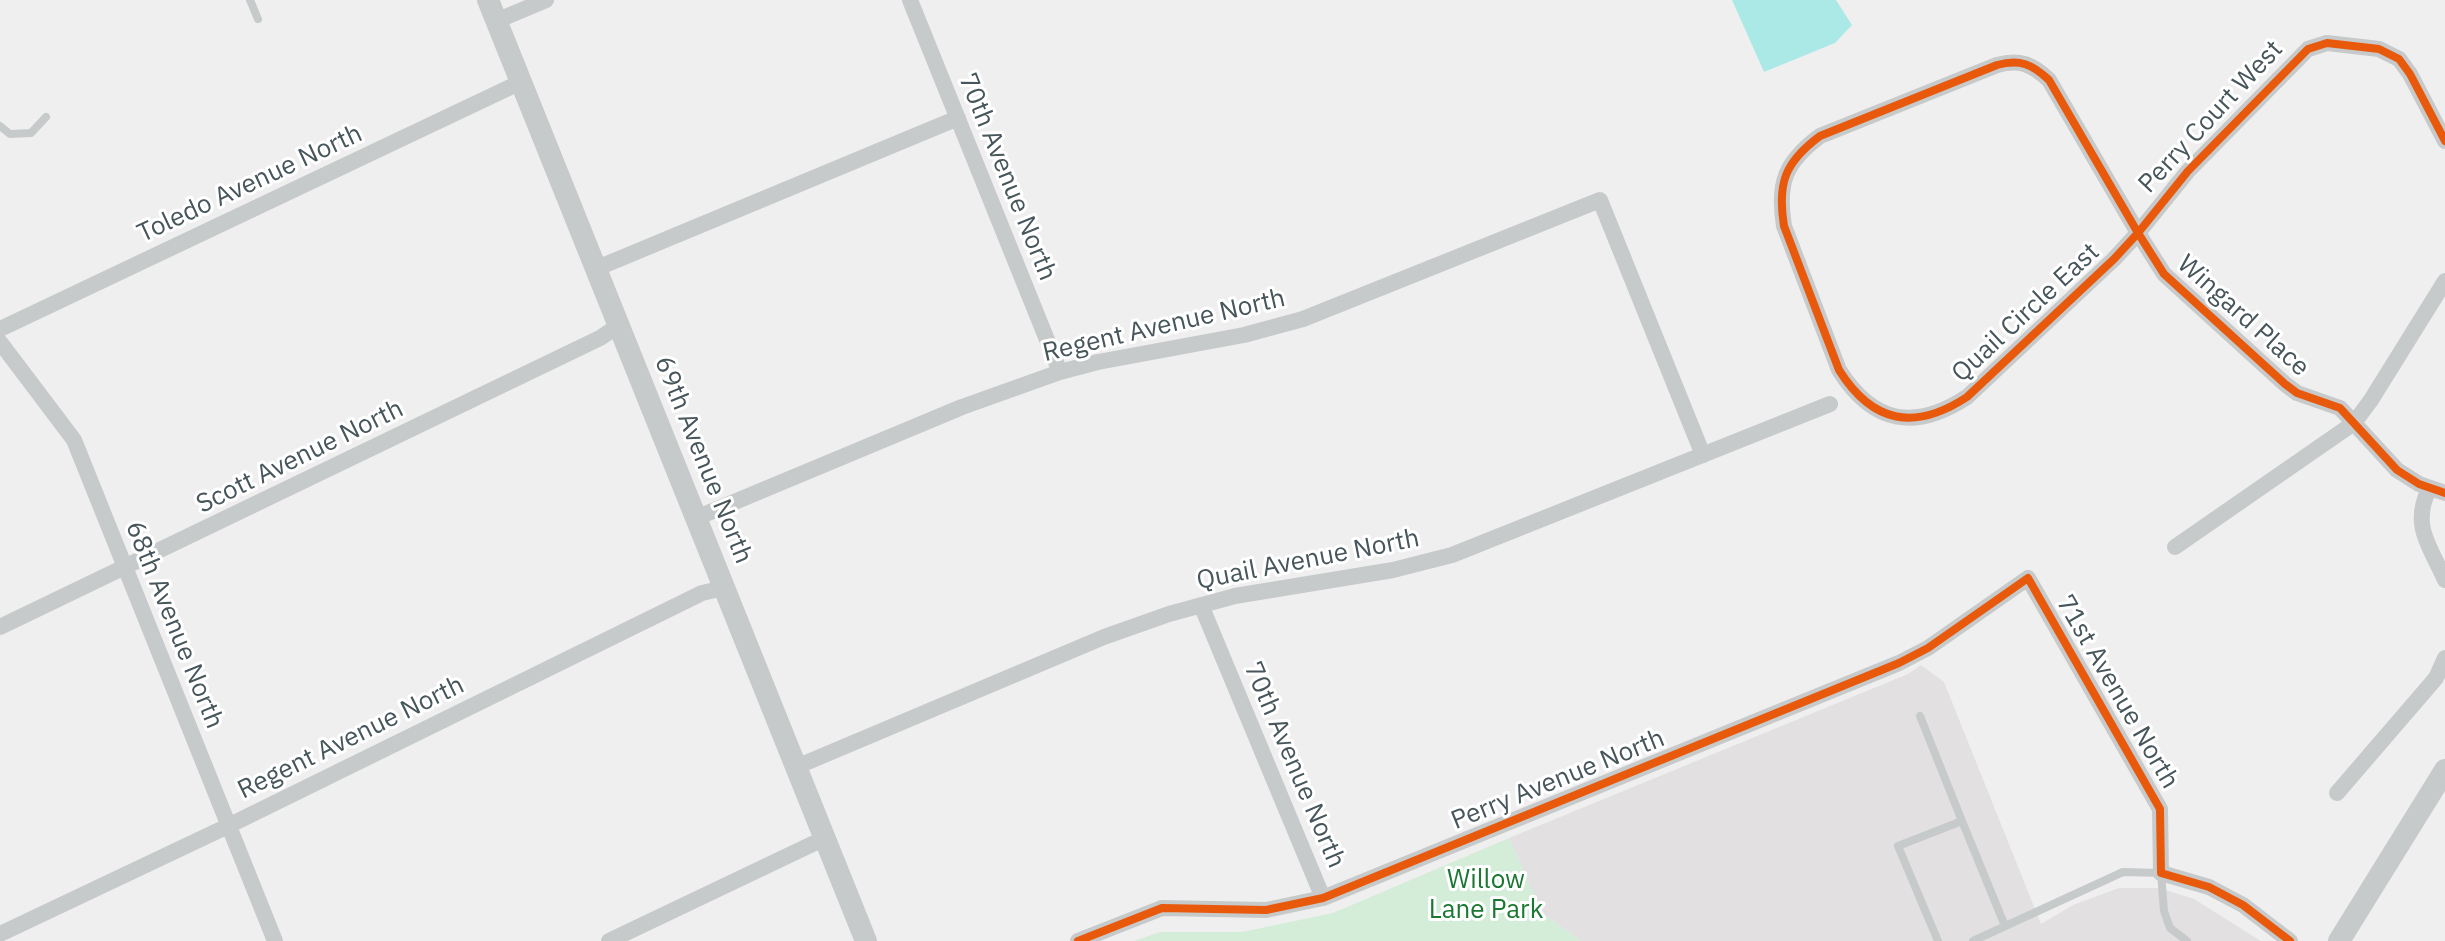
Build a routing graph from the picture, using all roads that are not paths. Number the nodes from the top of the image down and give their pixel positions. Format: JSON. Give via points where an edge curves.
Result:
{"nodes":[{"id":1,"x":250,"y":0,"type":"edge"},
{"id":2,"x":546,"y":0,"type":"edge"},
{"id":3,"x":910,"y":0,"type":"edge"},
{"id":4,"x":492,"y":10,"type":"edge"},
{"id":5,"x":258,"y":19,"type":"dead end"},
{"id":6,"x":521,"y":82,"type":"junction"},
{"id":7,"x":46,"y":117,"type":"dead end"},
{"id":8,"x":958,"y":118,"type":"junction"},
{"id":9,"x":0,"y":126,"type":"edge"},
{"id":10,"x":2445,"y":141,"type":"edge"},
{"id":11,"x":2138,"y":233,"type":"junction"},
{"id":12,"x":595,"y":269,"type":"junction"},
{"id":13,"x":2445,"y":281,"type":"edge"},
{"id":14,"x":618,"y":326,"type":"junction"},
{"id":15,"x":0,"y":329,"type":"edge"},
{"id":16,"x":0,"y":342,"type":"edge"},
{"id":17,"x":1060,"y":372,"type":"junction"},
{"id":18,"x":1830,"y":404,"type":"dead end"},
{"id":19,"x":1888,"y":414,"type":"joint"},
{"id":20,"x":2354,"y":423,"type":"junction"},
{"id":21,"x":1703,"y":455,"type":"junction"},
{"id":22,"x":2437,"y":491,"type":"edge"},
{"id":23,"x":696,"y":518,"type":"junction"},
{"id":24,"x":2175,"y":547,"type":"dead end"},
{"id":25,"x":125,"y":568,"type":"junction"},
{"id":26,"x":2028,"y":578,"type":"joint"},
{"id":27,"x":2445,"y":580,"type":"edge"},
{"id":28,"x":724,"y":588,"type":"junction"},
{"id":29,"x":1201,"y":605,"type":"junction"},
{"id":30,"x":0,"y":627,"type":"edge"},
{"id":31,"x":2445,"y":658,"type":"edge"},
{"id":32,"x":1920,"y":716,"type":"dead end"},
{"id":33,"x":796,"y":767,"type":"junction"},
{"id":34,"x":2445,"y":770,"type":"edge"},
{"id":35,"x":2337,"y":793,"type":"dead end"},
{"id":36,"x":1962,"y":821,"type":"junction"},
{"id":37,"x":228,"y":826,"type":"junction"},
{"id":38,"x":825,"y":838,"type":"junction"},
{"id":39,"x":2161,"y":873,"type":"junction"},
{"id":40,"x":1323,"y":898,"type":"junction"},
{"id":41,"x":2005,"y":926,"type":"junction"},
{"id":42,"x":0,"y":934,"type":"edge"},
{"id":43,"x":275,"y":941,"type":"edge"},
{"id":44,"x":609,"y":941,"type":"edge"},
{"id":45,"x":866,"y":941,"type":"edge"},
{"id":46,"x":1078,"y":941,"type":"edge"},
{"id":47,"x":1938,"y":941,"type":"edge"},
{"id":48,"x":1973,"y":941,"type":"edge"},
{"id":49,"x":2187,"y":941,"type":"edge"},
{"id":50,"x":2290,"y":941,"type":"edge"},
{"id":51,"x":2339,"y":941,"type":"edge"}],
"edges":[{"from":1,"to":5,"type":"lane"},
{"from":2,"to":4,"type":"street"},
{"from":3,"to":8,"type":"street","name":"70th Avenue North"},
{"from":4,"to":6,"type":"street","name":"69th Avenue North"},
{"from":6,"to":12,"type":"street","name":"69th Avenue North"},
{"from":6,"to":15,"type":"street","name":"Toledo Avenue North"},
{"from":7,"to":9,"type":"lane","via":[[31,133],[10,134]]},
{"from":8,"to":12,"type":"street"},
{"from":8,"to":17,"type":"street","name":"70th Avenue North"},
{"from":10,"to":11,"type":"street","name":"Perry Court West","via":[[2399,59],[2389,52],[2327,43],[2308,49],[2182,178]]},
{"from":11,"to":19,"type":"street","name":"Quail Circle East","via":[[1967,397],[1922,418]]},
{"from":11,"to":19,"type":"street","name":"Wingard Place","via":[[2049,80],[2025,62],[1997,65],[1820,136],[1790,164],[1782,184],[1784,226],[1839,370],[1852,391]]},
{"from":11,"to":20,"type":"street","name":"Wingard Place","via":[[2171,282],[2285,384],[2340,408]]},
{"from":12,"to":14,"type":"street","name":"69th Avenue North"},
{"from":13,"to":20,"type":"street"},
{"from":14,"to":23,"type":"street","name":"69th Avenue North"},
{"from":14,"to":25,"type":"street","name":"Scott Avenue North"},
{"from":16,"to":25,"type":"street","name":"68th Avenue North","via":[[74,440]]},
{"from":17,"to":21,"type":"street","name":"Regent Avenue North","via":[[1303,319],[1600,200]]},
{"from":17,"to":23,"type":"street","name":"Regent Avenue North"},
{"from":18,"to":21,"type":"street","name":"Quail Avenue North"},
{"from":20,"to":22,"type":"street","name":"Wingard Place","via":[[2397,470]]},
{"from":20,"to":24,"type":"street"},
{"from":21,"to":29,"type":"street","name":"Quail Avenue North","via":[[1452,555]]},
{"from":22,"to":27,"type":"street","via":[[2421,510],[2420,521]]},
{"from":23,"to":28,"type":"street","name":"69th Avenue North"},
{"from":25,"to":30,"type":"street","name":"Scott Avenue North"},
{"from":25,"to":37,"type":"street","name":"68th Avenue North"},
{"from":26,"to":39,"type":"street","name":"71st Avenue North","via":[[2160,809]]},
{"from":26,"to":40,"type":"street","name":"Perry Avenue North","via":[[1899,663]]},
{"from":28,"to":33,"type":"street","name":"69th Avenue North"},
{"from":28,"to":37,"type":"street","name":"Regent Avenue North","via":[[702,593]]},
{"from":29,"to":33,"type":"street","name":"Quail Avenue North","via":[[1104,637]]},
{"from":29,"to":40,"type":"street","name":"70th Avenue North"},
{"from":31,"to":35,"type":"street","via":[[2436,678]]},
{"from":32,"to":36,"type":"lane"},
{"from":33,"to":38,"type":"street","name":"69th Avenue North"},
{"from":34,"to":51,"type":"street"},
{"from":36,"to":41,"type":"lane"},
{"from":36,"to":47,"type":"lane","via":[[1898,846]]},
{"from":37,"to":42,"type":"street","name":"Regent Avenue North"},
{"from":37,"to":43,"type":"street","name":"68th Avenue North"},
{"from":38,"to":44,"type":"street"},
{"from":38,"to":45,"type":"street","name":"69th Avenue North"},
{"from":39,"to":41,"type":"lane","via":[[2123,872]]},
{"from":39,"to":49,"type":"lane","via":[[2170,928]]},
{"from":39,"to":50,"type":"street","via":[[2209,887]]},
{"from":40,"to":46,"type":"street","name":"Perry Avenue North","via":[[1266,910],[1162,908]]},
{"from":41,"to":48,"type":"lane"}]}
